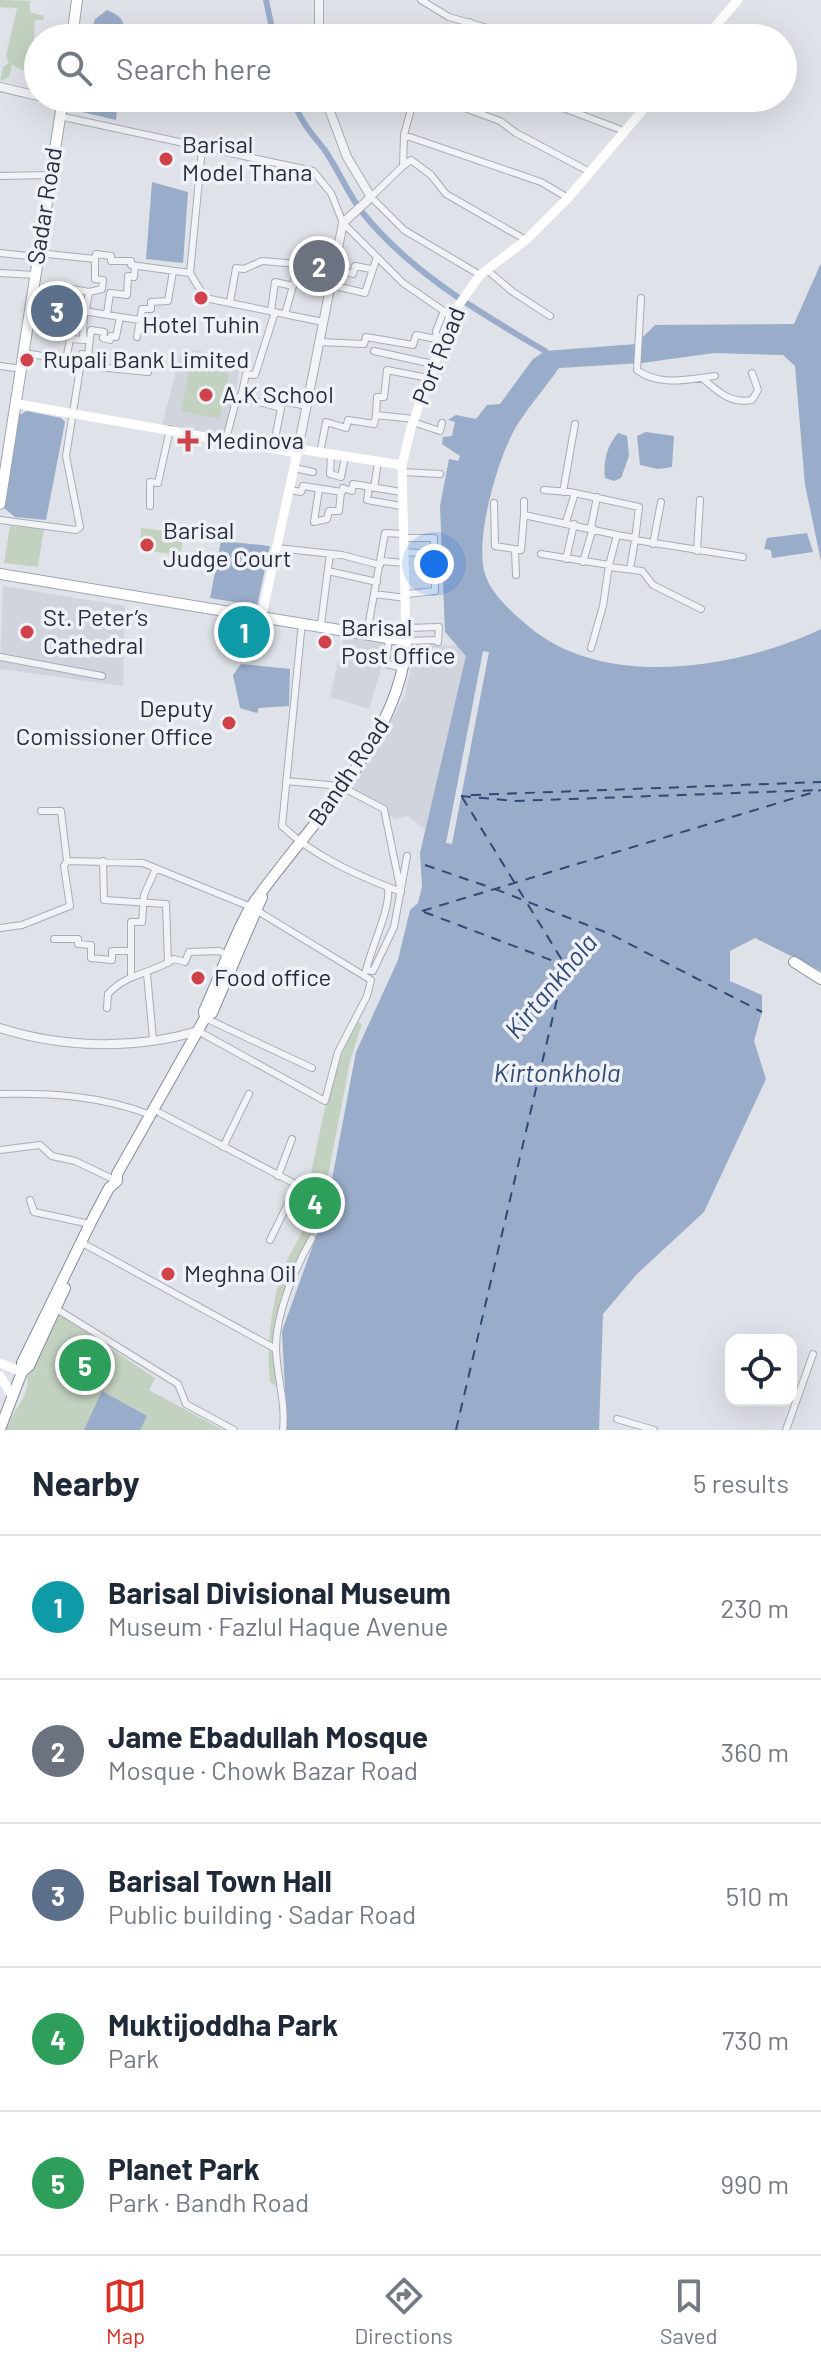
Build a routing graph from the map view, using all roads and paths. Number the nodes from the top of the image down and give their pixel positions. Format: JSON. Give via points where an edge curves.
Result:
{"nodes":[{"id":1,"x":77,"y":0,"type":"edge"},
{"id":2,"x":319,"y":0,"type":"edge"},
{"id":3,"x":421,"y":0,"type":"edge"},
{"id":4,"x":738,"y":0,"type":"edge"},
{"id":5,"x":470,"y":22,"type":"joint"},
{"id":6,"x":74,"y":24,"type":"edge"},
{"id":7,"x":319,"y":24,"type":"edge"},
{"id":8,"x":476,"y":24,"type":"edge"},
{"id":9,"x":717,"y":24,"type":"edge"},
{"id":10,"x":0,"y":87,"type":"edge"},
{"id":11,"x":24,"y":93,"type":"edge"},
{"id":12,"x":60,"y":112,"type":"edge"},
{"id":13,"x":331,"y":112,"type":"edge"},
{"id":14,"x":410,"y":112,"type":"edge"},
{"id":15,"x":476,"y":112,"type":"edge"},
{"id":16,"x":574,"y":112,"type":"edge"},
{"id":17,"x":641,"y":112,"type":"edge"},
{"id":18,"x":59,"y":116,"type":"junction"},
{"id":19,"x":624,"y":131,"type":"junction"},
{"id":20,"x":404,"y":135,"type":"junction"},
{"id":21,"x":202,"y":149,"type":"junction"},
{"id":22,"x":403,"y":166,"type":"junction"},
{"id":23,"x":590,"y":172,"type":"junction"},
{"id":24,"x":50,"y":175,"type":"junction"},
{"id":25,"x":0,"y":176,"type":"edge"},
{"id":26,"x":371,"y":197,"type":"junction"},
{"id":27,"x":568,"y":198,"type":"junction"},
{"id":28,"x":343,"y":223,"type":"junction"},
{"id":29,"x":526,"y":240,"type":"junction"},
{"id":30,"x":0,"y":253,"type":"edge"},
{"id":31,"x":38,"y":255,"type":"junction"},
{"id":32,"x":377,"y":257,"type":"junction"},
{"id":33,"x":95,"y":259,"type":"junction"},
{"id":34,"x":135,"y":266,"type":"junction"},
{"id":35,"x":334,"y":269,"type":"junction"},
{"id":36,"x":371,"y":269,"type":"junction"},
{"id":37,"x":173,"y":271,"type":"junction"},
{"id":38,"x":484,"y":272,"type":"junction"},
{"id":39,"x":0,"y":273,"type":"edge"},
{"id":40,"x":190,"y":273,"type":"junction"},
{"id":41,"x":35,"y":275,"type":"junction"},
{"id":42,"x":331,"y":285,"type":"junction"},
{"id":43,"x":293,"y":286,"type":"junction"},
{"id":44,"x":61,"y":287,"type":"dead end"},
{"id":45,"x":89,"y":292,"type":"junction"},
{"id":46,"x":641,"y":298,"type":"dead end"},
{"id":47,"x":230,"y":302,"type":"junction"},
{"id":48,"x":86,"y":311,"type":"junction"},
{"id":49,"x":273,"y":311,"type":"junction"},
{"id":50,"x":450,"y":313,"type":"junction"},
{"id":51,"x":107,"y":314,"type":"junction"},
{"id":52,"x":285,"y":314,"type":"junction"},
{"id":53,"x":550,"y":316,"type":"dead end"},
{"id":54,"x":120,"y":317,"type":"junction"},
{"id":55,"x":140,"y":320,"type":"junction"},
{"id":56,"x":323,"y":322,"type":"junction"},
{"id":57,"x":137,"y":337,"type":"dead end"},
{"id":58,"x":86,"y":340,"type":"junction"},
{"id":59,"x":319,"y":342,"type":"junction"},
{"id":60,"x":437,"y":343,"type":"junction"},
{"id":61,"x":374,"y":351,"type":"dead end"},
{"id":62,"x":24,"y":353,"type":"junction"},
{"id":63,"x":88,"y":355,"type":"junction"},
{"id":64,"x":66,"y":360,"type":"junction"},
{"id":65,"x":80,"y":362,"type":"junction"},
{"id":66,"x":433,"y":364,"type":"junction"},
{"id":67,"x":0,"y":366,"type":"edge"},
{"id":68,"x":22,"y":369,"type":"junction"},
{"id":69,"x":148,"y":372,"type":"dead end"},
{"id":70,"x":752,"y":373,"type":"dead end"},
{"id":71,"x":715,"y":376,"type":"dead end"},
{"id":72,"x":428,"y":378,"type":"junction"},
{"id":73,"x":702,"y":378,"type":"junction"},
{"id":74,"x":241,"y":397,"type":"junction"},
{"id":75,"x":18,"y":404,"type":"junction"},
{"id":76,"x":307,"y":406,"type":"junction"},
{"id":77,"x":281,"y":408,"type":"junction"},
{"id":78,"x":74,"y":412,"type":"junction"},
{"id":79,"x":376,"y":415,"type":"junction"},
{"id":80,"x":414,"y":420,"type":"junction"},
{"id":81,"x":442,"y":423,"type":"dead end"},
{"id":82,"x":575,"y":424,"type":"dead end"},
{"id":83,"x":170,"y":429,"type":"junction"},
{"id":84,"x":226,"y":439,"type":"junction"},
{"id":85,"x":273,"y":449,"type":"junction"},
{"id":86,"x":298,"y":451,"type":"junction"},
{"id":87,"x":320,"y":453,"type":"junction"},
{"id":88,"x":331,"y":455,"type":"junction"},
{"id":89,"x":345,"y":457,"type":"junction"},
{"id":90,"x":378,"y":462,"type":"junction"},
{"id":91,"x":294,"y":468,"type":"junction"},
{"id":92,"x":402,"y":468,"type":"junction"},
{"id":93,"x":313,"y":472,"type":"dead end"},
{"id":94,"x":3,"y":473,"type":"edge"},
{"id":95,"x":440,"y":474,"type":"dead end"},
{"id":96,"x":335,"y":475,"type":"junction"},
{"id":97,"x":371,"y":488,"type":"junction"},
{"id":98,"x":319,"y":489,"type":"junction"},
{"id":99,"x":290,"y":490,"type":"junction"},
{"id":100,"x":544,"y":490,"type":"dead end"},
{"id":101,"x":337,"y":491,"type":"junction"},
{"id":102,"x":401,"y":492,"type":"junction"},
{"id":103,"x":563,"y":492,"type":"junction"},
{"id":104,"x":575,"y":493,"type":"junction"},
{"id":105,"x":597,"y":497,"type":"junction"},
{"id":106,"x":700,"y":500,"type":"dead end"},
{"id":107,"x":524,"y":501,"type":"dead end"},
{"id":108,"x":661,"y":502,"type":"dead end"},
{"id":109,"x":494,"y":503,"type":"dead end"},
{"id":110,"x":0,"y":504,"type":"edge"},
{"id":111,"x":150,"y":506,"type":"dead end"},
{"id":112,"x":401,"y":506,"type":"junction"},
{"id":113,"x":524,"y":515,"type":"junction"},
{"id":114,"x":0,"y":520,"type":"edge"},
{"id":115,"x":570,"y":523,"type":"junction"},
{"id":116,"x":592,"y":527,"type":"junction"},
{"id":117,"x":617,"y":535,"type":"junction"},
{"id":118,"x":404,"y":536,"type":"junction"},
{"id":119,"x":635,"y":539,"type":"junction"},
{"id":120,"x":653,"y":544,"type":"junction"},
{"id":121,"x":277,"y":548,"type":"junction"},
{"id":122,"x":515,"y":550,"type":"junction"},
{"id":123,"x":697,"y":551,"type":"junction"},
{"id":124,"x":330,"y":554,"type":"junction"},
{"id":125,"x":433,"y":554,"type":"junction"},
{"id":126,"x":541,"y":554,"type":"dead end"},
{"id":127,"x":743,"y":557,"type":"dead end"},
{"id":128,"x":405,"y":558,"type":"junction"},
{"id":129,"x":566,"y":559,"type":"junction"},
{"id":130,"x":583,"y":562,"type":"junction"},
{"id":131,"x":381,"y":563,"type":"junction"},
{"id":132,"x":609,"y":566,"type":"junction"},
{"id":133,"x":630,"y":569,"type":"junction"},
{"id":134,"x":328,"y":571,"type":"junction"},
{"id":135,"x":0,"y":574,"type":"edge"},
{"id":136,"x":516,"y":575,"type":"dead end"},
{"id":137,"x":377,"y":582,"type":"junction"},
{"id":138,"x":374,"y":594,"type":"junction"},
{"id":139,"x":407,"y":596,"type":"junction"},
{"id":140,"x":701,"y":609,"type":"dead end"},
{"id":141,"x":262,"y":615,"type":"junction"},
{"id":142,"x":302,"y":622,"type":"junction"},
{"id":143,"x":321,"y":624,"type":"junction"},
{"id":144,"x":407,"y":628,"type":"junction"},
{"id":145,"x":367,"y":633,"type":"junction"},
{"id":146,"x":389,"y":638,"type":"junction"},
{"id":147,"x":406,"y":641,"type":"junction"},
{"id":148,"x":591,"y":648,"type":"dead end"},
{"id":149,"x":0,"y":657,"type":"edge"},
{"id":150,"x":405,"y":668,"type":"junction"},
{"id":151,"x":102,"y":676,"type":"dead end"},
{"id":152,"x":286,"y":781,"type":"junction"},
{"id":153,"x":340,"y":786,"type":"junction"},
{"id":154,"x":41,"y":811,"type":"dead end"},
{"id":155,"x":300,"y":844,"type":"junction"},
{"id":156,"x":407,"y":856,"type":"dead end"},
{"id":157,"x":67,"y":861,"type":"junction"},
{"id":158,"x":103,"y":861,"type":"junction"},
{"id":159,"x":156,"y":868,"type":"junction"},
{"id":160,"x":388,"y":887,"type":"junction"},
{"id":161,"x":401,"y":892,"type":"junction"},
{"id":162,"x":143,"y":902,"type":"junction"},
{"id":163,"x":254,"y":909,"type":"junction"},
{"id":164,"x":0,"y":928,"type":"edge"},
{"id":165,"x":54,"y":939,"type":"dead end"},
{"id":166,"x":131,"y":951,"type":"junction"},
{"id":167,"x":230,"y":956,"type":"junction"},
{"id":168,"x":794,"y":962,"type":"dead end"},
{"id":169,"x":168,"y":963,"type":"junction"},
{"id":170,"x":365,"y":972,"type":"junction"},
{"id":171,"x":147,"y":974,"type":"junction"},
{"id":172,"x":131,"y":976,"type":"junction"},
{"id":173,"x":821,"y":979,"type":"edge"},
{"id":174,"x":107,"y":1008,"type":"dead end"},
{"id":175,"x":205,"y":1018,"type":"junction"},
{"id":176,"x":0,"y":1028,"type":"edge"},
{"id":177,"x":198,"y":1031,"type":"junction"},
{"id":178,"x":173,"y":1038,"type":"junction"},
{"id":179,"x":153,"y":1039,"type":"junction"},
{"id":180,"x":186,"y":1054,"type":"junction"},
{"id":181,"x":312,"y":1068,"type":"dead end"},
{"id":182,"x":0,"y":1094,"type":"edge"},
{"id":183,"x":249,"y":1094,"type":"dead end"},
{"id":184,"x":156,"y":1114,"type":"junction"},
{"id":185,"x":292,"y":1139,"type":"dead end"},
{"id":186,"x":223,"y":1147,"type":"junction"},
{"id":187,"x":0,"y":1150,"type":"edge"},
{"id":188,"x":278,"y":1176,"type":"junction"},
{"id":189,"x":117,"y":1181,"type":"junction"},
{"id":190,"x":30,"y":1200,"type":"dead end"},
{"id":191,"x":90,"y":1224,"type":"junction"},
{"id":192,"x":312,"y":1238,"type":"dead end"},
{"id":193,"x":270,"y":1240,"type":"dead end"},
{"id":194,"x":86,"y":1245,"type":"junction"},
{"id":195,"x":55,"y":1308,"type":"junction"},
{"id":196,"x":276,"y":1349,"type":"junction"},
{"id":197,"x":813,"y":1354,"type":"dead end"},
{"id":198,"x":0,"y":1363,"type":"edge"},
{"id":199,"x":22,"y":1372,"type":"junction"},
{"id":200,"x":0,"y":1376,"type":"edge"},
{"id":201,"x":12,"y":1395,"type":"junction"},
{"id":202,"x":0,"y":1413,"type":"edge"},
{"id":203,"x":617,"y":1419,"type":"dead end"},
{"id":204,"x":0,"y":1429,"type":"edge"},
{"id":205,"x":234,"y":1430,"type":"edge"},
{"id":206,"x":283,"y":1430,"type":"edge"},
{"id":207,"x":654,"y":1430,"type":"edge"},
{"id":208,"x":786,"y":1430,"type":"edge"}],
"edges":[{"from":1,"to":6,"type":"main road"},
{"from":2,"to":7,"type":"street"},
{"from":3,"to":5,"type":"street","via":[[442,15]]},
{"from":4,"to":9,"type":"main road"},
{"from":5,"to":8,"type":"street"},
{"from":10,"to":11,"type":"street"},
{"from":12,"to":18,"type":"main road","name":"Sadar Road"},
{"from":13,"to":26,"type":"street","via":[[347,157]]},
{"from":14,"to":20,"type":"street"},
{"from":15,"to":23,"type":"street"},
{"from":16,"to":19,"type":"street"},
{"from":17,"to":19,"type":"main road","name":"Port Road"},
{"from":18,"to":21,"type":"street"},
{"from":18,"to":24,"type":"main road","name":"Sadar Road"},
{"from":19,"to":23,"type":"main road","name":"Port Road"},
{"from":20,"to":22,"type":"street"},
{"from":20,"to":27,"type":"street","via":[[541,182]]},
{"from":21,"to":28,"type":"street","via":[[313,171],[331,193]]},
{"from":21,"to":40,"type":"street"},
{"from":22,"to":26,"type":"street"},
{"from":22,"to":29,"type":"street","via":[[411,160],[446,194]]},
{"from":23,"to":27,"type":"main road","name":"Port Road"},
{"from":24,"to":25,"type":"street"},
{"from":24,"to":31,"type":"main road","name":"Sadar Road"},
{"from":26,"to":28,"type":"street"},
{"from":26,"to":38,"type":"street","via":[[404,230]]},
{"from":27,"to":29,"type":"main road","name":"Port Road"},
{"from":28,"to":32,"type":"street"},
{"from":28,"to":35,"type":"street"},
{"from":29,"to":38,"type":"main road","name":"Port Road"},
{"from":30,"to":31,"type":"street"},
{"from":31,"to":33,"type":"street"},
{"from":31,"to":41,"type":"main road","name":"Sadar Road"},
{"from":32,"to":36,"type":"street"},
{"from":32,"to":50,"type":"street","via":[[403,283]]},
{"from":33,"to":34,"type":"street","via":[[96,254],[111,256],[111,261],[131,261]]},
{"from":33,"to":45,"type":"street","via":[[95,279],[103,280],[102,289]]},
{"from":34,"to":37,"type":"street"},
{"from":34,"to":51,"type":"street","via":[[134,277],[128,276],[127,295],[110,293]]},
{"from":35,"to":36,"type":"street","via":[[353,274],[355,266]]},
{"from":35,"to":42,"type":"street"},
{"from":36,"to":42,"type":"street","via":[[365,293]]},
{"from":37,"to":40,"type":"street"},
{"from":37,"to":55,"type":"street","via":[[168,301],[151,302],[151,309],[142,309]]},
{"from":38,"to":50,"type":"main road","name":"Port Road"},
{"from":38,"to":53,"type":"street"},
{"from":39,"to":41,"type":"street"},
{"from":40,"to":47,"type":"street","via":[[205,298]]},
{"from":41,"to":62,"type":"main road","name":"Sadar Road"},
{"from":42,"to":56,"type":"street"},
{"from":43,"to":47,"type":"street","via":[[298,264],[262,261],[236,268]]},
{"from":43,"to":49,"type":"street","via":[[275,282]]},
{"from":43,"to":52,"type":"street"},
{"from":44,"to":45,"type":"street"},
{"from":45,"to":48,"type":"street"},
{"from":46,"to":73,"type":"street","via":[[637,370],[660,381]]},
{"from":47,"to":49,"type":"street"},
{"from":48,"to":51,"type":"street"},
{"from":48,"to":58,"type":"street"},
{"from":49,"to":52,"type":"street"},
{"from":49,"to":74,"type":"street","via":[[265,349],[261,348],[255,375],[246,374]]},
{"from":50,"to":60,"type":"main road","name":"Port Road"},
{"from":51,"to":54,"type":"street"},
{"from":52,"to":56,"type":"street"},
{"from":54,"to":55,"type":"street"},
{"from":54,"to":58,"type":"street","via":[[116,337],[103,338],[104,332],[91,330]]},
{"from":55,"to":57,"type":"street"},
{"from":56,"to":59,"type":"street"},
{"from":58,"to":63,"type":"street"},
{"from":58,"to":64,"type":"street","via":[[70,339]]},
{"from":59,"to":60,"type":"street","via":[[364,344],[366,337],[413,345],[416,335]]},
{"from":59,"to":76,"type":"street"},
{"from":60,"to":66,"type":"main road","name":"Port Road"},
{"from":61,"to":66,"type":"street"},
{"from":62,"to":64,"type":"street"},
{"from":62,"to":68,"type":"main road","name":"Sadar Road"},
{"from":63,"to":65,"type":"street","via":[[82,354]]},
{"from":63,"to":69,"type":"street","via":[[99,358],[98,367]]},
{"from":64,"to":65,"type":"street"},
{"from":65,"to":78,"type":"street"},
{"from":66,"to":72,"type":"main road","name":"Port Road"},
{"from":67,"to":68,"type":"street"},
{"from":68,"to":75,"type":"main road","name":"Sadar Road"},
{"from":70,"to":73,"type":"street","via":[[758,390],[752,400],[743,401],[728,399]]},
{"from":71,"to":73,"type":"street"},
{"from":72,"to":79,"type":"street","via":[[387,370]]},
{"from":72,"to":80,"type":"main road","name":"Port Road"},
{"from":74,"to":77,"type":"street"},
{"from":74,"to":84,"type":"street"},
{"from":75,"to":78,"type":"main road"},
{"from":75,"to":94,"type":"main road","name":"Sadar Road"},
{"from":76,"to":77,"type":"street","via":[[282,401]]},
{"from":76,"to":86,"type":"street"},
{"from":77,"to":85,"type":"street"},
{"from":78,"to":83,"type":"main road"},
{"from":78,"to":114,"type":"street","via":[[66,456],[80,527]]},
{"from":79,"to":80,"type":"street"},
{"from":79,"to":87,"type":"street","via":[[374,424],[348,420],[346,428],[326,422]]},
{"from":80,"to":81,"type":"street","via":[[440,431]]},
{"from":80,"to":92,"type":"main road","name":"Port Road"},
{"from":82,"to":103,"type":"street"},
{"from":83,"to":84,"type":"main road"},
{"from":83,"to":111,"type":"street","via":[[158,483],[150,482]]},
{"from":84,"to":85,"type":"main road"},
{"from":85,"to":86,"type":"main road"},
{"from":86,"to":87,"type":"main road"},
{"from":86,"to":91,"type":"main road"},
{"from":87,"to":88,"type":"main road"},
{"from":88,"to":89,"type":"main road"},
{"from":88,"to":96,"type":"street","via":[[330,474]]},
{"from":89,"to":90,"type":"main road"},
{"from":89,"to":96,"type":"street","via":[[341,477]]},
{"from":90,"to":92,"type":"main road"},
{"from":90,"to":97,"type":"street"},
{"from":91,"to":93,"type":"street"},
{"from":91,"to":99,"type":"main road"},
{"from":92,"to":95,"type":"street"},
{"from":92,"to":102,"type":"main road","name":"Port Road"},
{"from":94,"to":110,"type":"main road","name":"Sadar Road"},
{"from":96,"to":101,"type":"street"},
{"from":97,"to":101,"type":"street","via":[[353,484],[352,491]]},
{"from":97,"to":102,"type":"street"},
{"from":97,"to":112,"type":"street","via":[[367,500]]},
{"from":98,"to":99,"type":"street"},
{"from":98,"to":101,"type":"street"},
{"from":98,"to":101,"type":"street","via":[[314,522],[327,519],[329,511],[339,511]]},
{"from":99,"to":121,"type":"main road"},
{"from":100,"to":103,"type":"street"},
{"from":102,"to":112,"type":"main road","name":"Port Road"},
{"from":103,"to":104,"type":"street"},
{"from":104,"to":105,"type":"street"},
{"from":104,"to":115,"type":"street"},
{"from":105,"to":116,"type":"street"},
{"from":105,"to":119,"type":"street","via":[[639,507]]},
{"from":106,"to":123,"type":"street"},
{"from":107,"to":113,"type":"street"},
{"from":108,"to":120,"type":"street"},
{"from":109,"to":122,"type":"street","via":[[495,546]]},
{"from":112,"to":118,"type":"main road","name":"Port Road"},
{"from":113,"to":115,"type":"street"},
{"from":113,"to":122,"type":"street","via":[[521,550]]},
{"from":115,"to":116,"type":"street"},
{"from":115,"to":129,"type":"street"},
{"from":116,"to":117,"type":"street"},
{"from":116,"to":130,"type":"street"},
{"from":117,"to":119,"type":"street"},
{"from":117,"to":132,"type":"street"},
{"from":118,"to":125,"type":"street","via":[[434,538]]},
{"from":118,"to":128,"type":"main road","name":"Port Road"},
{"from":118,"to":131,"type":"street","via":[[385,533]]},
{"from":119,"to":120,"type":"street"},
{"from":119,"to":133,"type":"street"},
{"from":120,"to":123,"type":"street"},
{"from":121,"to":124,"type":"street"},
{"from":121,"to":141,"type":"main road"},
{"from":122,"to":136,"type":"street"},
{"from":123,"to":127,"type":"street"},
{"from":124,"to":131,"type":"street"},
{"from":124,"to":134,"type":"street"},
{"from":125,"to":128,"type":"street"},
{"from":125,"to":139,"type":"street","via":[[435,591]]},
{"from":126,"to":129,"type":"street"},
{"from":128,"to":131,"type":"street"},
{"from":128,"to":139,"type":"main road","name":"Port Road"},
{"from":129,"to":130,"type":"street"},
{"from":130,"to":132,"type":"street"},
{"from":131,"to":137,"type":"street"},
{"from":132,"to":133,"type":"street"},
{"from":132,"to":148,"type":"street"},
{"from":133,"to":140,"type":"street","via":[[642,571],[653,585]]},
{"from":134,"to":137,"type":"street"},
{"from":134,"to":143,"type":"street"},
{"from":135,"to":141,"type":"main road"},
{"from":137,"to":138,"type":"street"},
{"from":138,"to":139,"type":"street"},
{"from":138,"to":145,"type":"street"},
{"from":139,"to":144,"type":"main road","name":"Port Road"},
{"from":141,"to":142,"type":"main road"},
{"from":142,"to":143,"type":"main road"},
{"from":142,"to":152,"type":"street"},
{"from":143,"to":145,"type":"main road"},
{"from":144,"to":147,"type":"main road","name":"Port Road"},
{"from":144,"to":147,"type":"street","via":[[439,627],[438,641]]},
{"from":145,"to":146,"type":"main road"},
{"from":146,"to":147,"type":"main road"},
{"from":146,"to":150,"type":"street","via":[[386,664]]},
{"from":147,"to":150,"type":"main road","name":"Bandh Road"},
{"from":149,"to":151,"type":"street"},
{"from":150,"to":153,"type":"main road","name":"Bandh Road","via":[[394,703],[366,754]]},
{"from":152,"to":153,"type":"street"},
{"from":152,"to":155,"type":"street","via":[[282,826]]},
{"from":153,"to":155,"type":"main road","name":"Bandh Road"},
{"from":153,"to":161,"type":"street","via":[[384,809]]},
{"from":154,"to":157,"type":"street","via":[[61,811]]},
{"from":155,"to":160,"type":"street"},
{"from":155,"to":163,"type":"main road","name":"Bandh Road"},
{"from":156,"to":161,"type":"street"},
{"from":157,"to":158,"type":"street"},
{"from":157,"to":164,"type":"street","via":[[70,906]]},
{"from":158,"to":159,"type":"street"},
{"from":158,"to":162,"type":"street","via":[[104,900]]},
{"from":159,"to":162,"type":"street"},
{"from":159,"to":163,"type":"street"},
{"from":160,"to":161,"type":"street"},
{"from":160,"to":170,"type":"street","via":[[389,902]]},
{"from":161,"to":170,"type":"street","via":[[386,947],[373,971]]},
{"from":162,"to":166,"type":"street","via":[[142,922],[131,922]]},
{"from":162,"to":169,"type":"street","via":[[166,904]]},
{"from":163,"to":167,"type":"main road","name":"Bandh Road"},
{"from":163,"to":170,"type":"street"},
{"from":163,"to":175,"type":"main road","name":"Bandh Road","via":[[212,1013]]},
{"from":165,"to":166,"type":"street","via":[[91,945],[91,958],[112,960],[112,951]]},
{"from":166,"to":172,"type":"street"},
{"from":167,"to":169,"type":"street","via":[[189,952],[185,962]]},
{"from":167,"to":175,"type":"main road","name":"Bandh Road"},
{"from":168,"to":173,"type":"main road"},
{"from":169,"to":171,"type":"street"},
{"from":170,"to":177,"type":"street","via":[[371,980],[367,996],[342,1042],[325,1101]]},
{"from":171,"to":172,"type":"street"},
{"from":171,"to":179,"type":"street"},
{"from":172,"to":174,"type":"street","via":[[108,994]]},
{"from":175,"to":177,"type":"main road","name":"Bandh Road"},
{"from":175,"to":181,"type":"street"},
{"from":176,"to":179,"type":"street","via":[[76,1044]]},
{"from":177,"to":178,"type":"street"},
{"from":177,"to":180,"type":"main road","name":"Bandh Road"},
{"from":178,"to":179,"type":"street"},
{"from":178,"to":180,"type":"street"},
{"from":180,"to":184,"type":"main road","name":"Bandh Road"},
{"from":182,"to":184,"type":"street","via":[[58,1093]]},
{"from":183,"to":186,"type":"street"},
{"from":184,"to":186,"type":"street"},
{"from":184,"to":189,"type":"main road","name":"Bandh Road"},
{"from":185,"to":188,"type":"street"},
{"from":186,"to":188,"type":"street"},
{"from":187,"to":189,"type":"street","via":[[40,1145],[52,1156]]},
{"from":188,"to":193,"type":"street","via":[[300,1187]]},
{"from":189,"to":191,"type":"main road","name":"Bandh Road"},
{"from":189,"to":194,"type":"main road","name":"Bandh Road"},
{"from":190,"to":191,"type":"street","via":[[34,1212]]},
{"from":191,"to":199,"type":"main road","name":"Bandh Road"},
{"from":192,"to":196,"type":"street","via":[[288,1291]]},
{"from":194,"to":195,"type":"main road","name":"Bandh Road"},
{"from":194,"to":196,"type":"street"},
{"from":195,"to":199,"type":"main road","name":"Bandh Road"},
{"from":195,"to":205,"type":"street","via":[[178,1384],[186,1404]]},
{"from":196,"to":206,"type":"street"},
{"from":197,"to":208,"type":"street"},
{"from":198,"to":199,"type":"main road"},
{"from":199,"to":201,"type":"main road","name":"Bandh Road"},
{"from":200,"to":201,"type":"main road"},
{"from":201,"to":202,"type":"main road","name":"Bandh Road"},
{"from":201,"to":204,"type":"main road","name":"Bandh Road"},
{"from":203,"to":207,"type":"street"}]}
